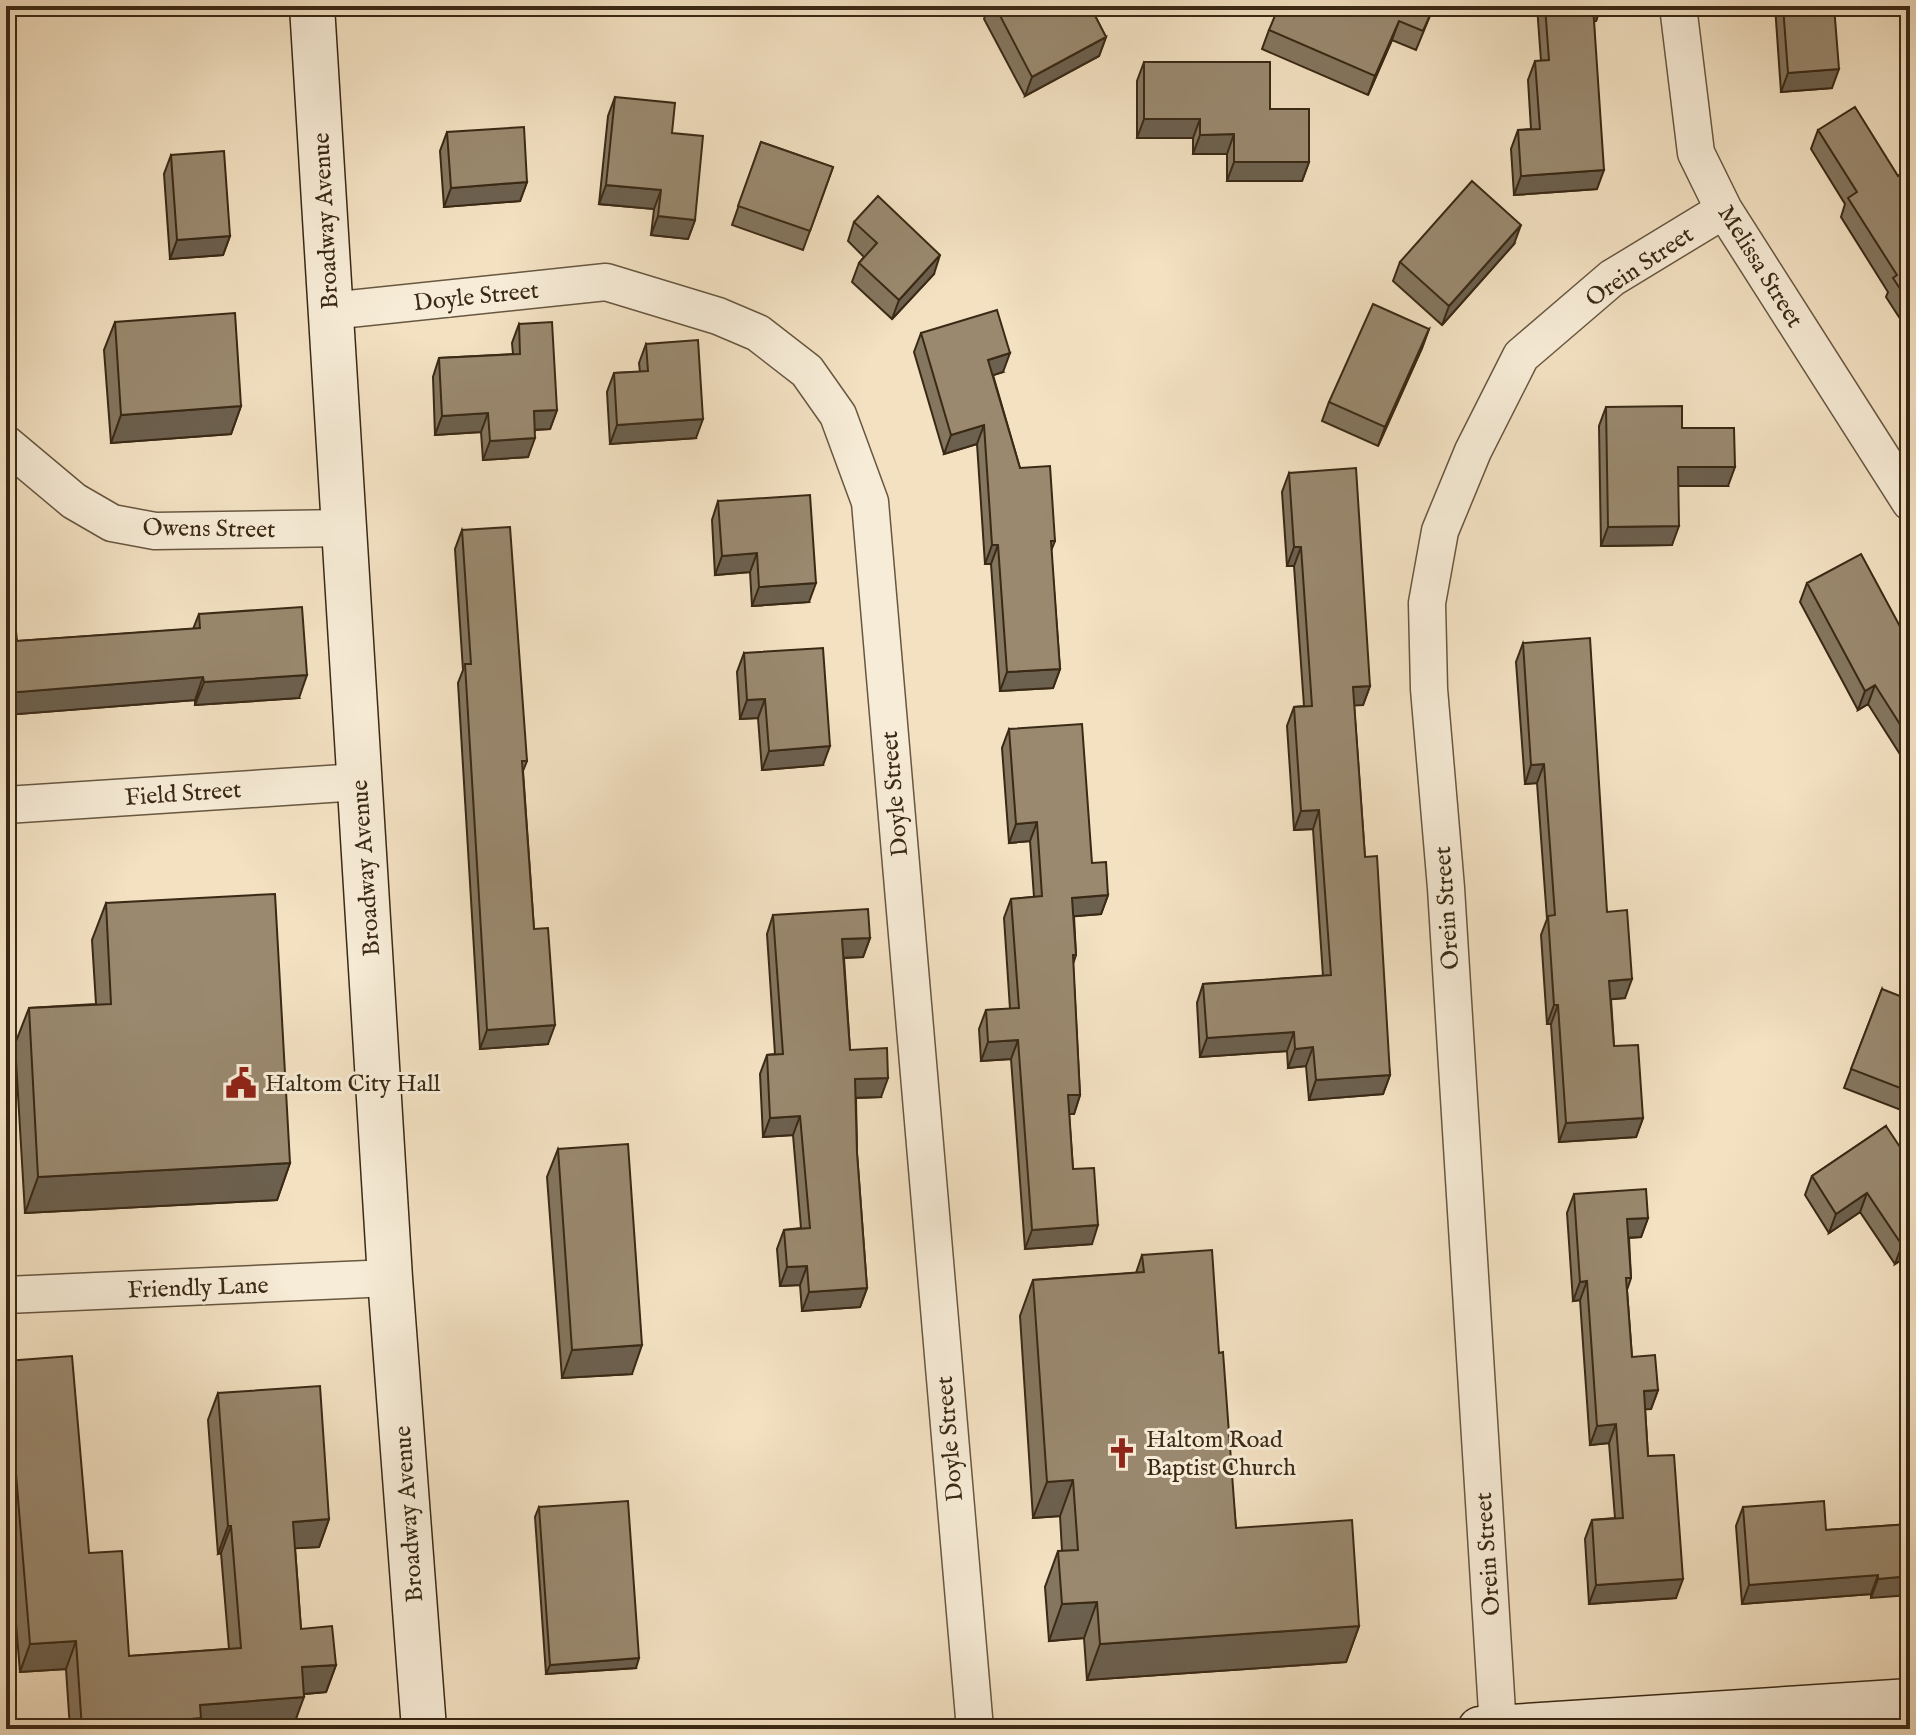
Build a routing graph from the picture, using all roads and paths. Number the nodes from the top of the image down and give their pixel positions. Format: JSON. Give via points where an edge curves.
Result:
{"nodes":[{"id":1,"x":312,"y":6,"type":"edge"},
{"id":2,"x":1678,"y":6,"type":"edge"},
{"id":3,"x":1724,"y":210,"type":"junction"},
{"id":4,"x":330,"y":311,"type":"junction"},
{"id":5,"x":6,"y":444,"type":"edge"},
{"id":6,"x":1910,"y":502,"type":"edge"},
{"id":7,"x":344,"y":528,"type":"junction"},
{"id":8,"x":359,"y":782,"type":"junction"},
{"id":9,"x":6,"y":805,"type":"edge"},
{"id":10,"x":390,"y":1278,"type":"junction"},
{"id":11,"x":6,"y":1295,"type":"edge"},
{"id":12,"x":1910,"y":1701,"type":"edge"},
{"id":13,"x":1489,"y":1728,"type":"edge"},
{"id":14,"x":424,"y":1729,"type":"edge"},
{"id":15,"x":975,"y":1729,"type":"edge"}],
"edges":[{"from":1,"to":4,"type":"main road","name":"Broadway Avenue"},
{"from":2,"to":3,"type":"street","name":"Melissa Street","via":[[1696,153]]},
{"from":3,"to":6,"type":"street","name":"Melissa Street"},
{"from":3,"to":13,"type":"street","name":"Orein Street","via":[[1612,278],[1521,356],[1440,531],[1427,603]]},
{"from":4,"to":7,"type":"main road","name":"Broadway Avenue"},
{"from":4,"to":15,"type":"street","name":"Doyle Street","via":[[606,282],[758,333],[807,371],[838,415],[870,502]]},
{"from":5,"to":7,"type":"street","name":"Owens Street","via":[[74,501],[112,523],[155,531]]},
{"from":7,"to":8,"type":"main road","name":"Broadway Avenue"},
{"from":8,"to":9,"type":"street","name":"Field Street"},
{"from":8,"to":10,"type":"main road","name":"Broadway Avenue"},
{"from":10,"to":11,"type":"street","name":"Friendly Lane"},
{"from":10,"to":14,"type":"main road","name":"Broadway Avenue"},
{"from":12,"to":13,"type":"main road"}]}
